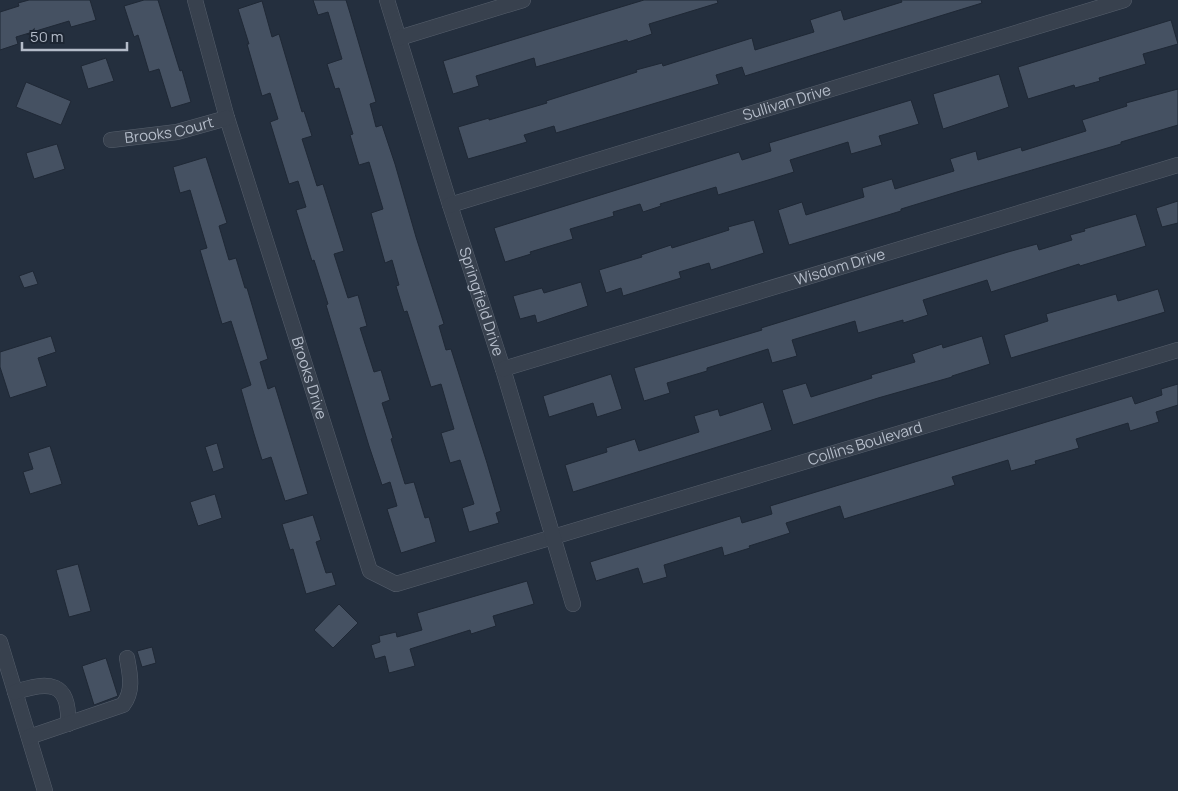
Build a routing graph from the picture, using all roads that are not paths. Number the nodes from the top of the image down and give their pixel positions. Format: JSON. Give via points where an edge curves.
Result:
{"nodes":[{"id":1,"x":195,"y":0,"type":"edge"},
{"id":2,"x":387,"y":0,"type":"edge"},
{"id":3,"x":523,"y":0,"type":"edge"},
{"id":4,"x":1124,"y":0,"type":"edge"},
{"id":5,"x":399,"y":38,"type":"junction"},
{"id":6,"x":227,"y":118,"type":"junction"},
{"id":7,"x":111,"y":140,"type":"dead end"},
{"id":8,"x":1178,"y":165,"type":"edge"},
{"id":9,"x":450,"y":205,"type":"junction"},
{"id":10,"x":1178,"y":350,"type":"edge"},
{"id":11,"x":503,"y":369,"type":"junction"},
{"id":12,"x":553,"y":538,"type":"junction"},
{"id":13,"x":573,"y":604,"type":"dead end"},
{"id":14,"x":0,"y":642,"type":"edge"},
{"id":15,"x":127,"y":658,"type":"dead end"},
{"id":16,"x":15,"y":692,"type":"junction"},
{"id":17,"x":68,"y":724,"type":"junction"},
{"id":18,"x":29,"y":737,"type":"junction"},
{"id":19,"x":45,"y":791,"type":"edge"}],
"edges":[{"from":1,"to":6,"type":"street","name":"Brooks Drive"},
{"from":2,"to":5,"type":"street","name":"Springfield Drive"},
{"from":3,"to":5,"type":"street"},
{"from":4,"to":9,"type":"street","name":"Sullivan Drive"},
{"from":5,"to":9,"type":"street","name":"Springfield Drive"},
{"from":6,"to":7,"type":"street","name":"Brooks Court","via":[[177,132]]},
{"from":6,"to":12,"type":"street","name":"Brooks Drive","via":[[370,570],[396,584]]},
{"from":8,"to":11,"type":"street","name":"Wisdom Drive"},
{"from":9,"to":11,"type":"street","name":"Springfield Drive"},
{"from":10,"to":12,"type":"street","name":"Collins Boulevard"},
{"from":11,"to":12,"type":"street","name":"Springfield Drive"},
{"from":12,"to":13,"type":"street","name":"Springfield Drive"},
{"from":14,"to":16,"type":"street"},
{"from":15,"to":17,"type":"street","via":[[130,688],[129,698],[123,705]]},
{"from":16,"to":17,"type":"street","via":[[46,685],[62,692]]},
{"from":16,"to":18,"type":"street"},
{"from":17,"to":18,"type":"street"},
{"from":18,"to":19,"type":"street"}]}
